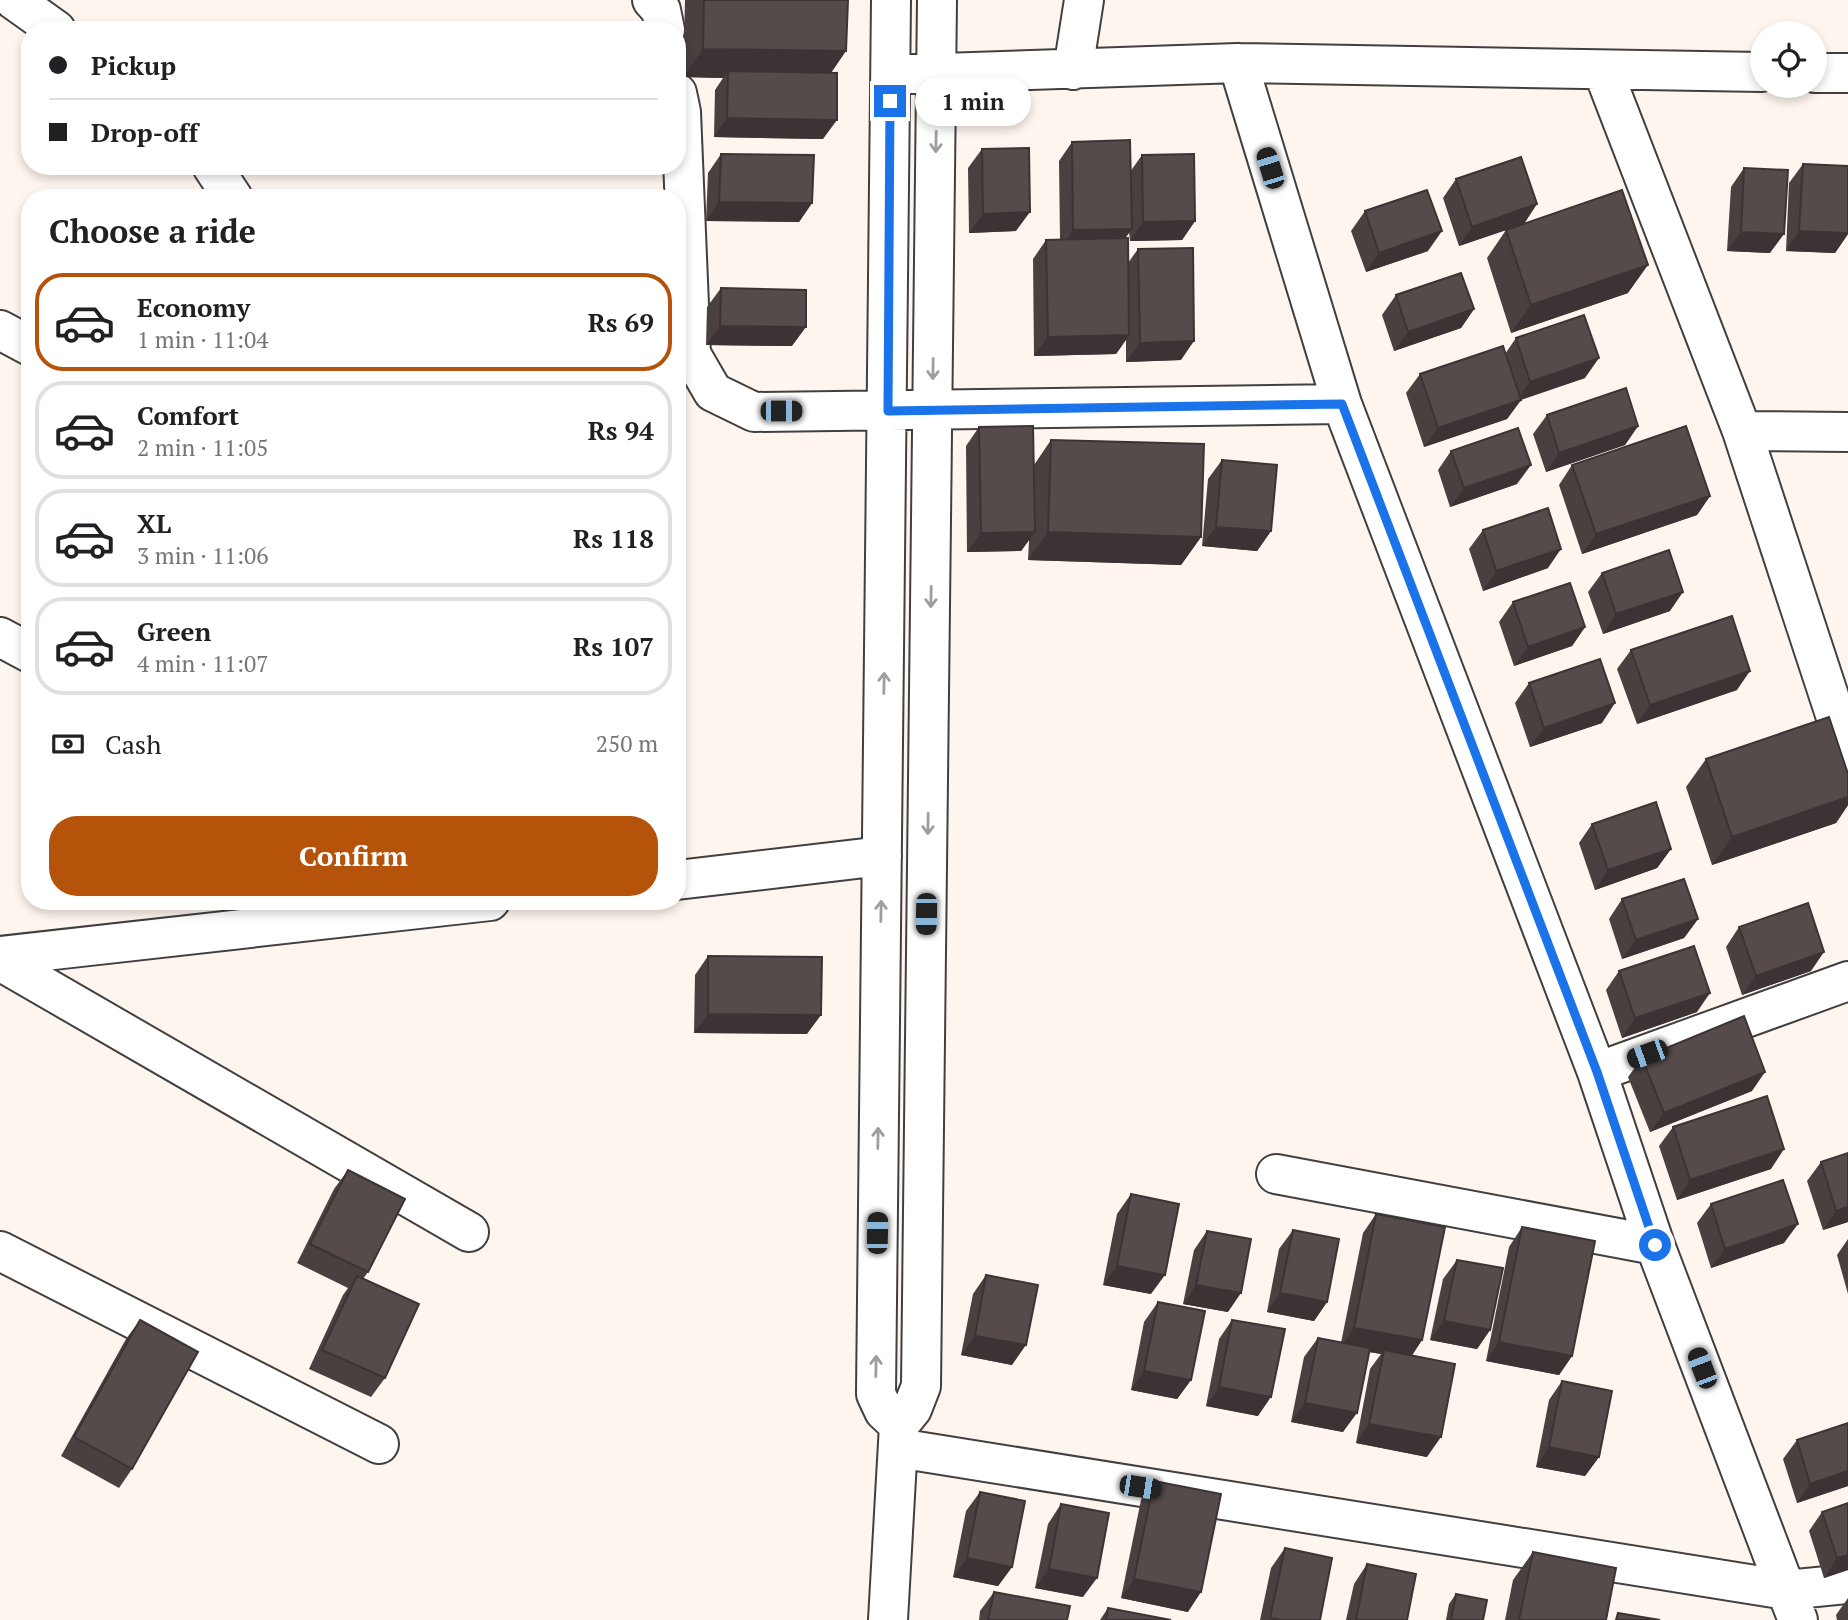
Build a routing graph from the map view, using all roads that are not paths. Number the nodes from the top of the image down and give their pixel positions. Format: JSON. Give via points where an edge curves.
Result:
{"nodes":[{"id":1,"x":14,"y":0,"type":"edge"},
{"id":2,"x":652,"y":0,"type":"edge"},
{"id":3,"x":891,"y":0,"type":"edge"},
{"id":4,"x":937,"y":0,"type":"edge"},
{"id":5,"x":1084,"y":0,"type":"edge"},
{"id":6,"x":43,"y":21,"type":"edge"},
{"id":7,"x":662,"y":21,"type":"edge"},
{"id":8,"x":1238,"y":63,"type":"junction"},
{"id":9,"x":1073,"y":71,"type":"junction"},
{"id":10,"x":1602,"y":71,"type":"junction"},
{"id":11,"x":1750,"y":72,"type":"edge"},
{"id":12,"x":936,"y":73,"type":"junction"},
{"id":13,"x":1827,"y":73,"type":"edge"},
{"id":14,"x":1848,"y":73,"type":"edge"},
{"id":15,"x":890,"y":75,"type":"junction"},
{"id":16,"x":686,"y":233,"type":"edge"},
{"id":17,"x":0,"y":330,"type":"edge"},
{"id":18,"x":21,"y":341,"type":"edge"},
{"id":19,"x":1342,"y":404,"type":"junction"},
{"id":20,"x":933,"y":410,"type":"junction"},
{"id":21,"x":888,"y":411,"type":"junction"},
{"id":22,"x":1742,"y":431,"type":"junction"},
{"id":23,"x":1848,"y":432,"type":"edge"},
{"id":24,"x":0,"y":637,"type":"edge"},
{"id":25,"x":21,"y":648,"type":"edge"},
{"id":26,"x":1848,"y":754,"type":"edge"},
{"id":27,"x":881,"y":856,"type":"junction"},
{"id":28,"x":686,"y":879,"type":"edge"},
{"id":29,"x":413,"y":910,"type":"edge"},
{"id":30,"x":0,"y":958,"type":"edge"},
{"id":31,"x":1848,"y":981,"type":"edge"},
{"id":32,"x":1597,"y":1072,"type":"junction"},
{"id":33,"x":1276,"y":1174,"type":"dead end"},
{"id":34,"x":469,"y":1232,"type":"dead end"},
{"id":35,"x":1655,"y":1245,"type":"junction"},
{"id":36,"x":0,"y":1251,"type":"edge"},
{"id":37,"x":898,"y":1437,"type":"junction"},
{"id":38,"x":379,"y":1444,"type":"dead end"},
{"id":39,"x":1848,"y":1584,"type":"edge"},
{"id":40,"x":1792,"y":1605,"type":"edge"},
{"id":41,"x":888,"y":1620,"type":"edge"}],
"edges":[{"from":1,"to":6,"type":"street"},
{"from":2,"to":7,"type":"street"},
{"from":3,"to":15,"type":"street"},
{"from":4,"to":12,"type":"street"},
{"from":5,"to":9,"type":"street"},
{"from":8,"to":9,"type":"street"},
{"from":8,"to":10,"type":"street"},
{"from":8,"to":19,"type":"street"},
{"from":9,"to":12,"type":"street"},
{"from":10,"to":11,"type":"street"},
{"from":10,"to":22,"type":"street"},
{"from":12,"to":15,"type":"street"},
{"from":12,"to":20,"type":"street","one_way":true},
{"from":13,"to":14,"type":"street"},
{"from":15,"to":21,"type":"street"},
{"from":16,"to":21,"type":"street","via":[[691,354],[713,392],[754,412]]},
{"from":17,"to":18,"type":"street"},
{"from":19,"to":20,"type":"street"},
{"from":19,"to":32,"type":"street"},
{"from":20,"to":21,"type":"street"},
{"from":20,"to":37,"type":"street","one_way":true,"via":[[921,1386]]},
{"from":27,"to":21,"type":"street","one_way":true},
{"from":22,"to":23,"type":"street"},
{"from":22,"to":26,"type":"street"},
{"from":24,"to":25,"type":"street"},
{"from":27,"to":28,"type":"street"},
{"from":37,"to":27,"type":"street","one_way":true,"via":[[876,1394]]},
{"from":29,"to":30,"type":"street"},
{"from":30,"to":34,"type":"street"},
{"from":31,"to":32,"type":"street"},
{"from":32,"to":35,"type":"street"},
{"from":33,"to":35,"type":"street"},
{"from":35,"to":40,"type":"street"},
{"from":36,"to":38,"type":"street"},
{"from":37,"to":40,"type":"street"},
{"from":37,"to":41,"type":"street"},
{"from":39,"to":40,"type":"street"}]}
